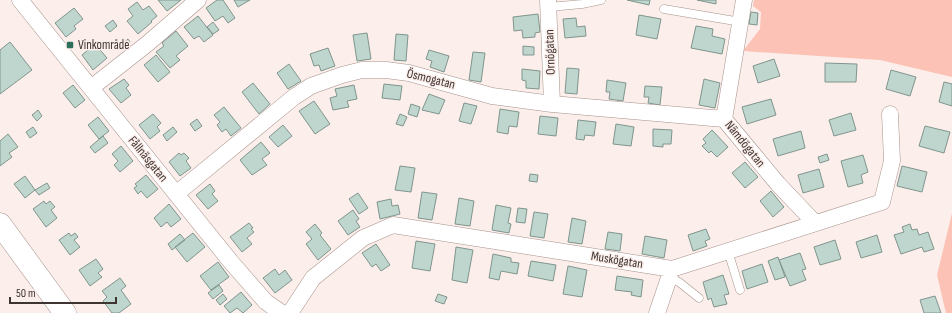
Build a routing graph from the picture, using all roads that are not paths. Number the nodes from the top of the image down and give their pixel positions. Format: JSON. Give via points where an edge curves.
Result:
{"nodes":[{"id":1,"x":20,"y":0,"type":"edge"},
{"id":2,"x":198,"y":0,"type":"edge"},
{"id":3,"x":602,"y":0,"type":"edge"},
{"id":4,"x":744,"y":0,"type":"edge"},
{"id":5,"x":548,"y":3,"type":"edge"},
{"id":6,"x":664,"y":9,"type":"dead end"},
{"id":7,"x":741,"y":22,"type":"junction"},
{"id":8,"x":91,"y":88,"type":"junction"},
{"id":9,"x":552,"y":104,"type":"junction"},
{"id":10,"x":890,"y":114,"type":"dead end"},
{"id":11,"x":724,"y":119,"type":"junction"},
{"id":12,"x":176,"y":194,"type":"junction"},
{"id":13,"x":815,"y":223,"type":"junction"},
{"id":14,"x":0,"y":224,"type":"edge"},
{"id":15,"x":728,"y":251,"type":"junction"},
{"id":16,"x":670,"y":274,"type":"junction"},
{"id":17,"x":740,"y":290,"type":"dead end"},
{"id":18,"x":700,"y":298,"type":"dead end"},
{"id":19,"x":65,"y":313,"type":"edge"},
{"id":20,"x":282,"y":313,"type":"edge"},
{"id":21,"x":290,"y":313,"type":"edge"},
{"id":22,"x":657,"y":313,"type":"edge"}],
"edges":[{"from":1,"to":8,"type":"street","name":"Fållnäsgatan"},
{"from":2,"to":8,"type":"street"},
{"from":3,"to":5,"type":"lane","via":[[582,4]]},
{"from":4,"to":7,"type":"street","name":"Nämdögatan"},
{"from":5,"to":9,"type":"street","name":"Ornögatan"},
{"from":6,"to":7,"type":"lane"},
{"from":7,"to":11,"type":"street","name":"Nämdögatan"},
{"from":8,"to":12,"type":"street","name":"Fållnäsgatan"},
{"from":9,"to":11,"type":"street","name":"Ösmogatan"},
{"from":9,"to":12,"type":"street","name":"Ösmogatan","via":[[492,96],[410,73],[362,70],[311,86],[294,97]]},
{"from":10,"to":13,"type":"street","name":"Muskögatan","via":[[892,161],[882,202]]},
{"from":11,"to":13,"type":"street","name":"Nämdögatan","via":[[778,184]]},
{"from":12,"to":20,"type":"street","name":"Fållnäsgatan","via":[[266,302]]},
{"from":13,"to":15,"type":"street","name":"Muskögatan"},
{"from":14,"to":19,"type":"street"},
{"from":15,"to":16,"type":"street","name":"Muskögatan"},
{"from":15,"to":17,"type":"lane"},
{"from":16,"to":18,"type":"lane"},
{"from":16,"to":21,"type":"street","name":"Muskögatan","via":[[393,225],[363,238],[313,278]]},
{"from":16,"to":22,"type":"street"}]}
